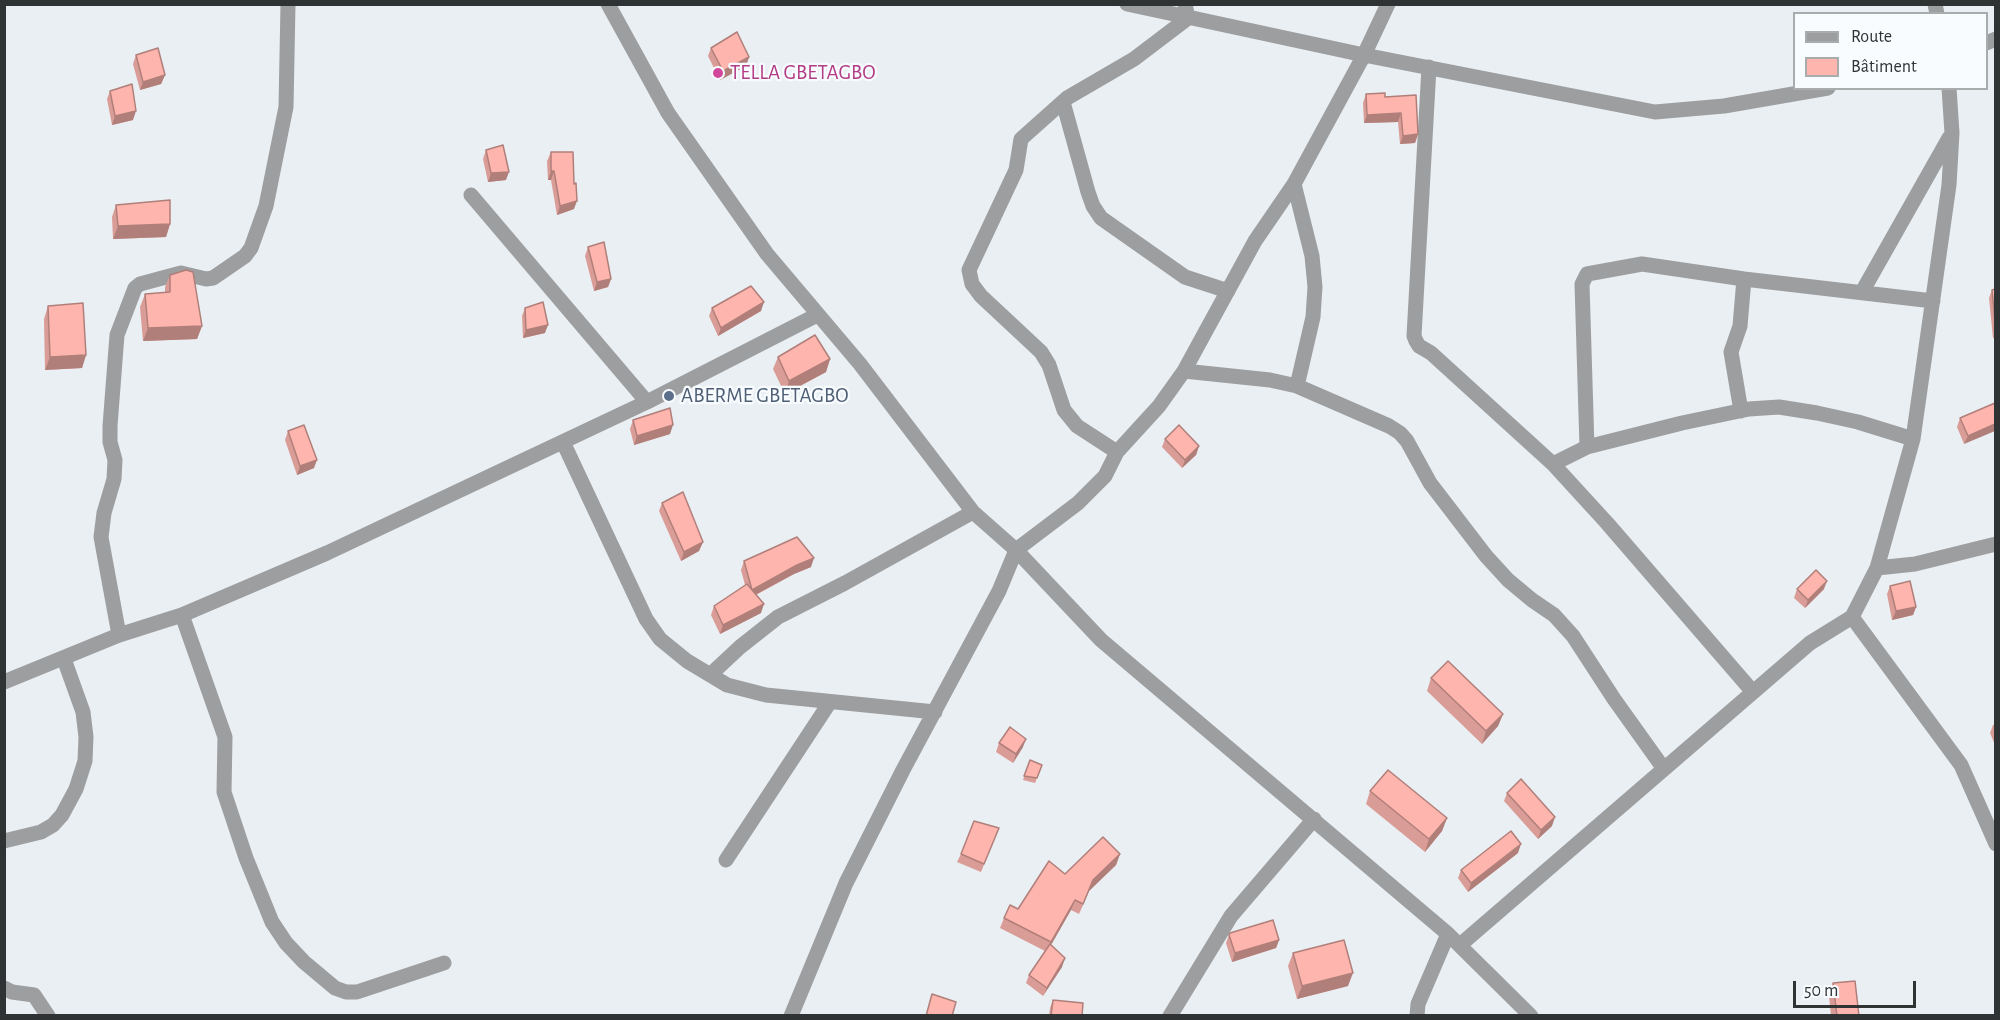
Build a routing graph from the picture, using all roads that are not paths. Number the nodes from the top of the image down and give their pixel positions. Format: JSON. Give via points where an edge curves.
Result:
{"nodes":[{"id":1,"x":288,"y":4,"type":"edge"},
{"id":2,"x":608,"y":4,"type":"edge"},
{"id":3,"x":1127,"y":4,"type":"edge"},
{"id":4,"x":1388,"y":4,"type":"edge"},
{"id":5,"x":1187,"y":11,"type":"edge"},
{"id":6,"x":1364,"y":55,"type":"junction"},
{"id":7,"x":1429,"y":67,"type":"junction"},
{"id":8,"x":1816,"y":90,"type":"edge"},
{"id":9,"x":1949,"y":90,"type":"edge"},
{"id":10,"x":1063,"y":102,"type":"junction"},
{"id":11,"x":1952,"y":133,"type":"junction"},
{"id":12,"x":1294,"y":184,"type":"junction"},
{"id":13,"x":471,"y":195,"type":"dead end"},
{"id":14,"x":1744,"y":279,"type":"junction"},
{"id":15,"x":1228,"y":291,"type":"junction"},
{"id":16,"x":1862,"y":292,"type":"junction"},
{"id":17,"x":1933,"y":301,"type":"junction"},
{"id":18,"x":817,"y":315,"type":"junction"},
{"id":19,"x":1184,"y":371,"type":"junction"},
{"id":20,"x":1298,"y":386,"type":"junction"},
{"id":21,"x":647,"y":402,"type":"junction"},
{"id":22,"x":1741,"y":411,"type":"junction"},
{"id":23,"x":1913,"y":439,"type":"junction"},
{"id":24,"x":563,"y":442,"type":"junction"},
{"id":25,"x":1587,"y":447,"type":"junction"},
{"id":26,"x":1117,"y":452,"type":"junction"},
{"id":27,"x":1552,"y":464,"type":"junction"},
{"id":28,"x":974,"y":512,"type":"junction"},
{"id":29,"x":1995,"y":544,"type":"edge"},
{"id":30,"x":1016,"y":550,"type":"junction"},
{"id":31,"x":1877,"y":568,"type":"junction"},
{"id":32,"x":182,"y":615,"type":"junction"},
{"id":33,"x":1852,"y":617,"type":"junction"},
{"id":34,"x":119,"y":635,"type":"junction"},
{"id":35,"x":64,"y":659,"type":"junction"},
{"id":36,"x":710,"y":675,"type":"junction"},
{"id":37,"x":4,"y":682,"type":"edge"},
{"id":38,"x":1753,"y":692,"type":"junction"},
{"id":39,"x":830,"y":702,"type":"junction"},
{"id":40,"x":935,"y":712,"type":"junction"},
{"id":41,"x":1664,"y":769,"type":"junction"},
{"id":42,"x":1314,"y":819,"type":"junction"},
{"id":43,"x":4,"y":841,"type":"edge"},
{"id":44,"x":1995,"y":844,"type":"edge"},
{"id":45,"x":726,"y":860,"type":"dead end"},
{"id":46,"x":1449,"y":934,"type":"junction"},
{"id":47,"x":1460,"y":945,"type":"junction"},
{"id":48,"x":444,"y":963,"type":"dead end"},
{"id":49,"x":4,"y":988,"type":"edge"},
{"id":50,"x":48,"y":1016,"type":"edge"},
{"id":51,"x":791,"y":1016,"type":"edge"},
{"id":52,"x":1170,"y":1016,"type":"edge"},
{"id":53,"x":1417,"y":1016,"type":"edge"},
{"id":54,"x":1531,"y":1016,"type":"edge"}],
"edges":[{"from":1,"to":34,"type":"street","via":[[286,106],[266,206],[251,248],[213,278],[181,273],[140,284],[117,335],[110,426],[116,460],[101,537]]},
{"from":2,"to":18,"type":"street","via":[[668,113],[767,254]]},
{"from":3,"to":5,"type":"street"},
{"from":4,"to":6,"type":"street"},
{"from":5,"to":6,"type":"street"},
{"from":5,"to":10,"type":"street","via":[[1134,60]]},
{"from":6,"to":7,"type":"street"},
{"from":6,"to":12,"type":"street"},
{"from":7,"to":8,"type":"street","via":[[1656,112],[1724,106]]},
{"from":7,"to":27,"type":"street","via":[[1414,336],[1419,346]]},
{"from":9,"to":11,"type":"street"},
{"from":10,"to":15,"type":"street","via":[[1088,192],[1101,218],[1185,277]]},
{"from":10,"to":26,"type":"street","via":[[1021,139],[1016,170],[969,270],[972,284],[981,296],[1041,352],[1049,364],[1064,410],[1077,426]]},
{"from":11,"to":16,"type":"street"},
{"from":11,"to":17,"type":"street"},
{"from":12,"to":15,"type":"street","via":[[1255,241]]},
{"from":12,"to":20,"type":"street","via":[[1312,256],[1315,287],[1313,318]]},
{"from":13,"to":21,"type":"street"},
{"from":14,"to":16,"type":"street"},
{"from":14,"to":22,"type":"street","via":[[1740,326],[1731,352]]},
{"from":14,"to":25,"type":"street","via":[[1642,264],[1587,274],[1582,284]]},
{"from":15,"to":19,"type":"street"},
{"from":16,"to":17,"type":"street"},
{"from":17,"to":23,"type":"street"},
{"from":18,"to":21,"type":"street"},
{"from":18,"to":28,"type":"street","via":[[860,364]]},
{"from":19,"to":20,"type":"street"},
{"from":19,"to":26,"type":"street","via":[[1159,406]]},
{"from":20,"to":41,"type":"street","via":[[1389,426],[1407,441],[1430,483],[1486,556],[1573,636]]},
{"from":21,"to":24,"type":"street"},
{"from":22,"to":23,"type":"street","via":[[1779,407],[1817,413]]},
{"from":22,"to":25,"type":"street"},
{"from":23,"to":31,"type":"street"},
{"from":24,"to":32,"type":"street","via":[[327,553]]},
{"from":24,"to":36,"type":"street","via":[[646,619],[660,639]]},
{"from":25,"to":27,"type":"street"},
{"from":26,"to":30,"type":"street","via":[[1105,476],[1078,503]]},
{"from":27,"to":38,"type":"street"},
{"from":28,"to":30,"type":"street"},
{"from":28,"to":36,"type":"street","via":[[778,617]]},
{"from":29,"to":31,"type":"street","via":[[1915,564]]},
{"from":30,"to":40,"type":"street","via":[[999,591]]},
{"from":30,"to":42,"type":"street","via":[[1101,640]]},
{"from":31,"to":33,"type":"street"},
{"from":32,"to":34,"type":"street"},
{"from":32,"to":48,"type":"street","via":[[225,737],[224,792],[272,922],[286,943],[335,988],[346,992],[357,992]]},
{"from":33,"to":38,"type":"street","via":[[1810,643]]},
{"from":33,"to":44,"type":"street","via":[[1961,765]]},
{"from":34,"to":35,"type":"street"},
{"from":35,"to":37,"type":"street"},
{"from":35,"to":43,"type":"street","via":[[82,712],[85,762],[76,789],[53,825]]},
{"from":36,"to":39,"type":"street","via":[[727,685],[766,696]]},
{"from":38,"to":41,"type":"street"},
{"from":39,"to":40,"type":"street"},
{"from":39,"to":45,"type":"street"},
{"from":40,"to":51,"type":"street","via":[[846,884]]},
{"from":41,"to":47,"type":"street"},
{"from":42,"to":46,"type":"street"},
{"from":42,"to":52,"type":"street","via":[[1231,916]]},
{"from":46,"to":47,"type":"street"},
{"from":46,"to":53,"type":"street","via":[[1418,1004]]},
{"from":47,"to":54,"type":"street"},
{"from":49,"to":50,"type":"street","via":[[34,995]]}]}
